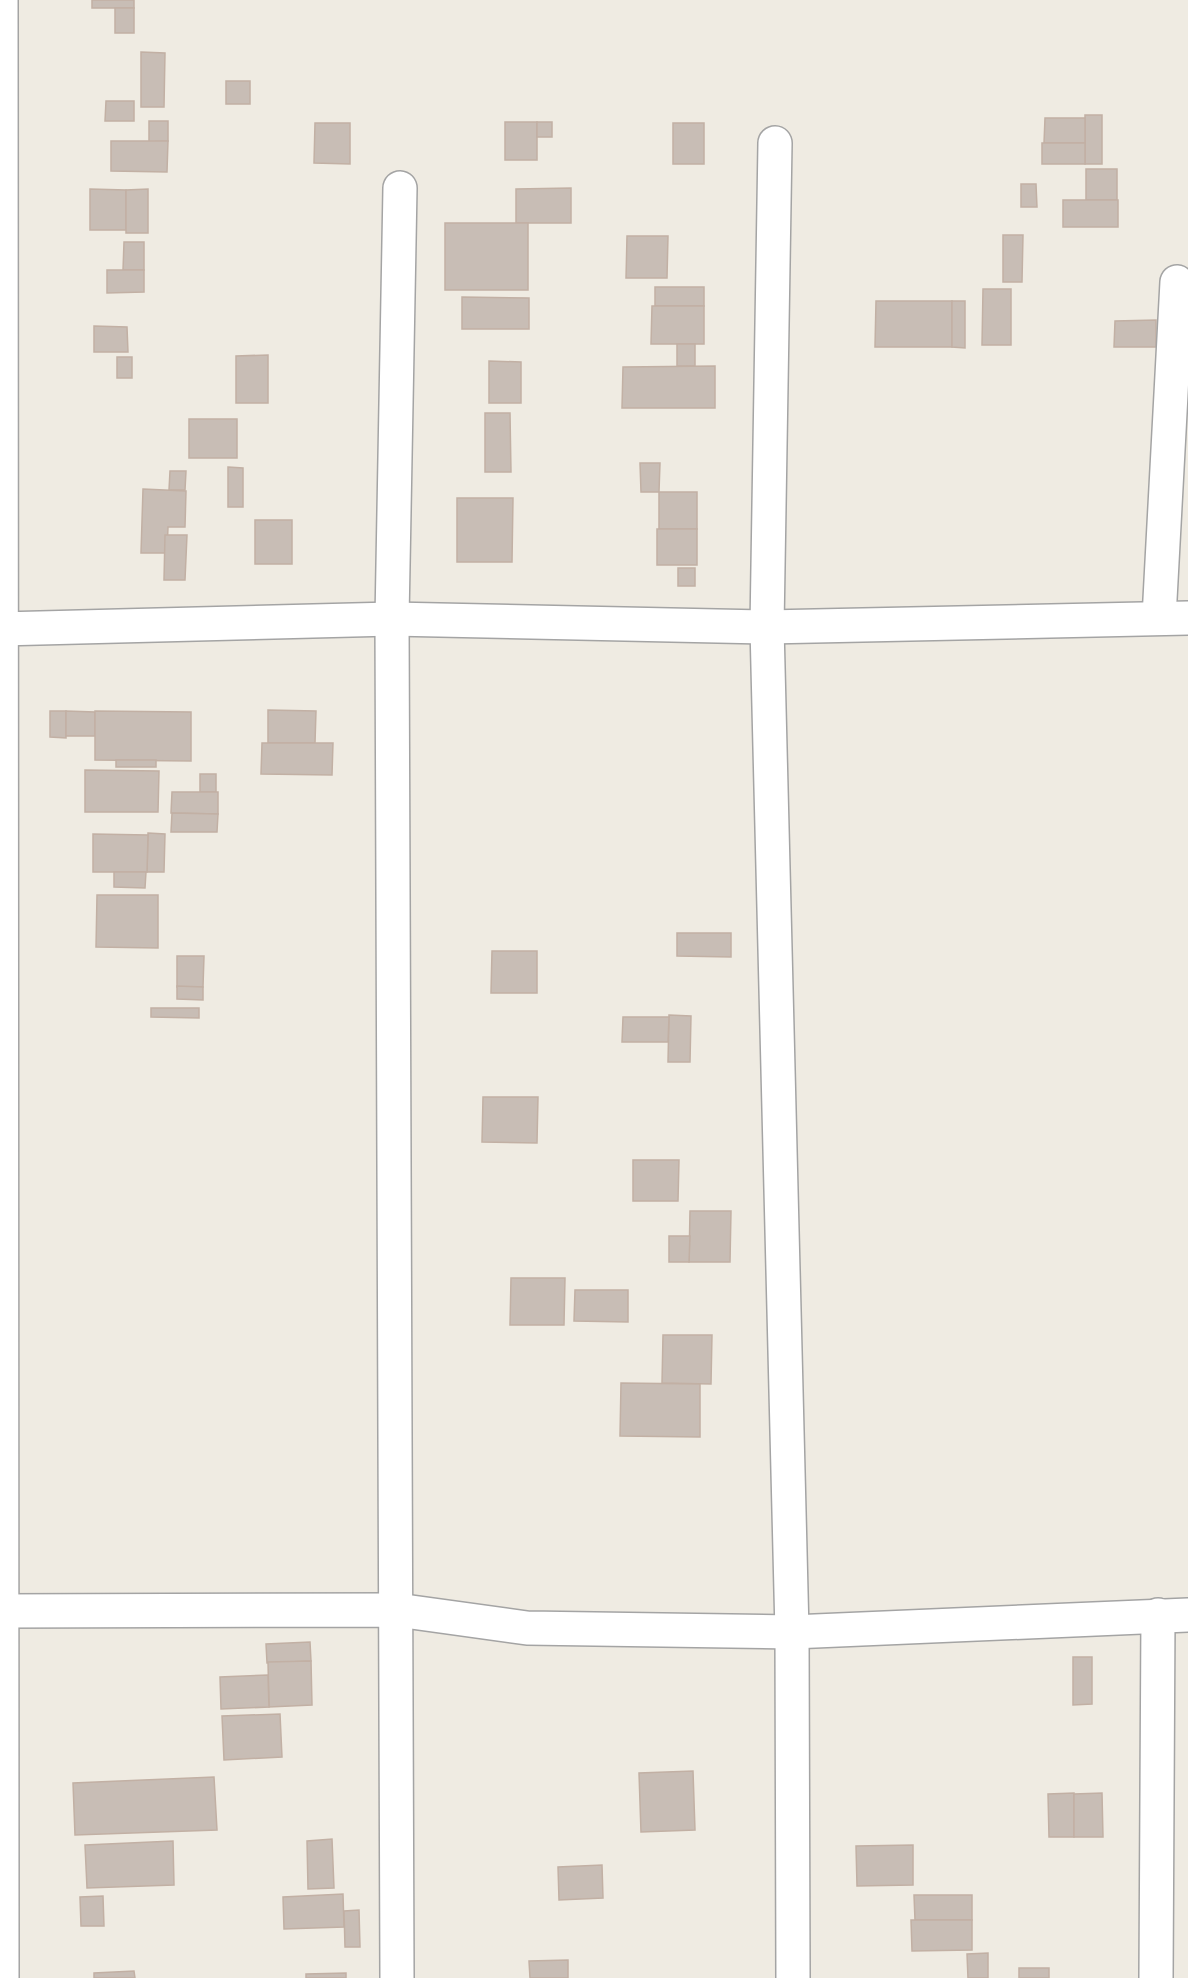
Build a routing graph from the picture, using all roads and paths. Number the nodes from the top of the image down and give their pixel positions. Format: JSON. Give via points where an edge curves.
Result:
{"nodes":[{"id":1,"x":1,"y":0,"type":"edge"},
{"id":2,"x":775,"y":143,"type":"dead end"},
{"id":3,"x":400,"y":188,"type":"dead end"},
{"id":4,"x":1177,"y":282,"type":"dead end"},
{"id":5,"x":1174,"y":618,"type":"edge"},
{"id":6,"x":392,"y":619,"type":"junction"},
{"id":7,"x":767,"y":627,"type":"junction"},
{"id":8,"x":0,"y":629,"type":"edge"},
{"id":9,"x":397,"y":1610,"type":"junction"},
{"id":10,"x":1,"y":1611,"type":"edge"},
{"id":11,"x":1173,"y":1615,"type":"edge"},
{"id":12,"x":792,"y":1632,"type":"junction"},
{"id":13,"x":2,"y":1978,"type":"edge"},
{"id":14,"x":398,"y":1978,"type":"edge"},
{"id":15,"x":793,"y":1978,"type":"edge"},
{"id":16,"x":1156,"y":1978,"type":"edge"}],
"edges":[{"from":1,"to":8,"type":"street"},
{"from":2,"to":7,"type":"street"},
{"from":3,"to":6,"type":"street"},
{"from":4,"to":5,"type":"street"},
{"from":5,"to":7,"type":"street"},
{"from":6,"to":7,"type":"street"},
{"from":6,"to":8,"type":"street"},
{"from":6,"to":9,"type":"street"},
{"from":7,"to":12,"type":"street"},
{"from":8,"to":10,"type":"street"},
{"from":9,"to":10,"type":"street"},
{"from":9,"to":12,"type":"street","via":[[527,1628]]},
{"from":9,"to":14,"type":"street"},
{"from":10,"to":13,"type":"street"},
{"from":11,"to":12,"type":"street"},
{"from":11,"to":16,"type":"street"},
{"from":12,"to":15,"type":"street"}]}
